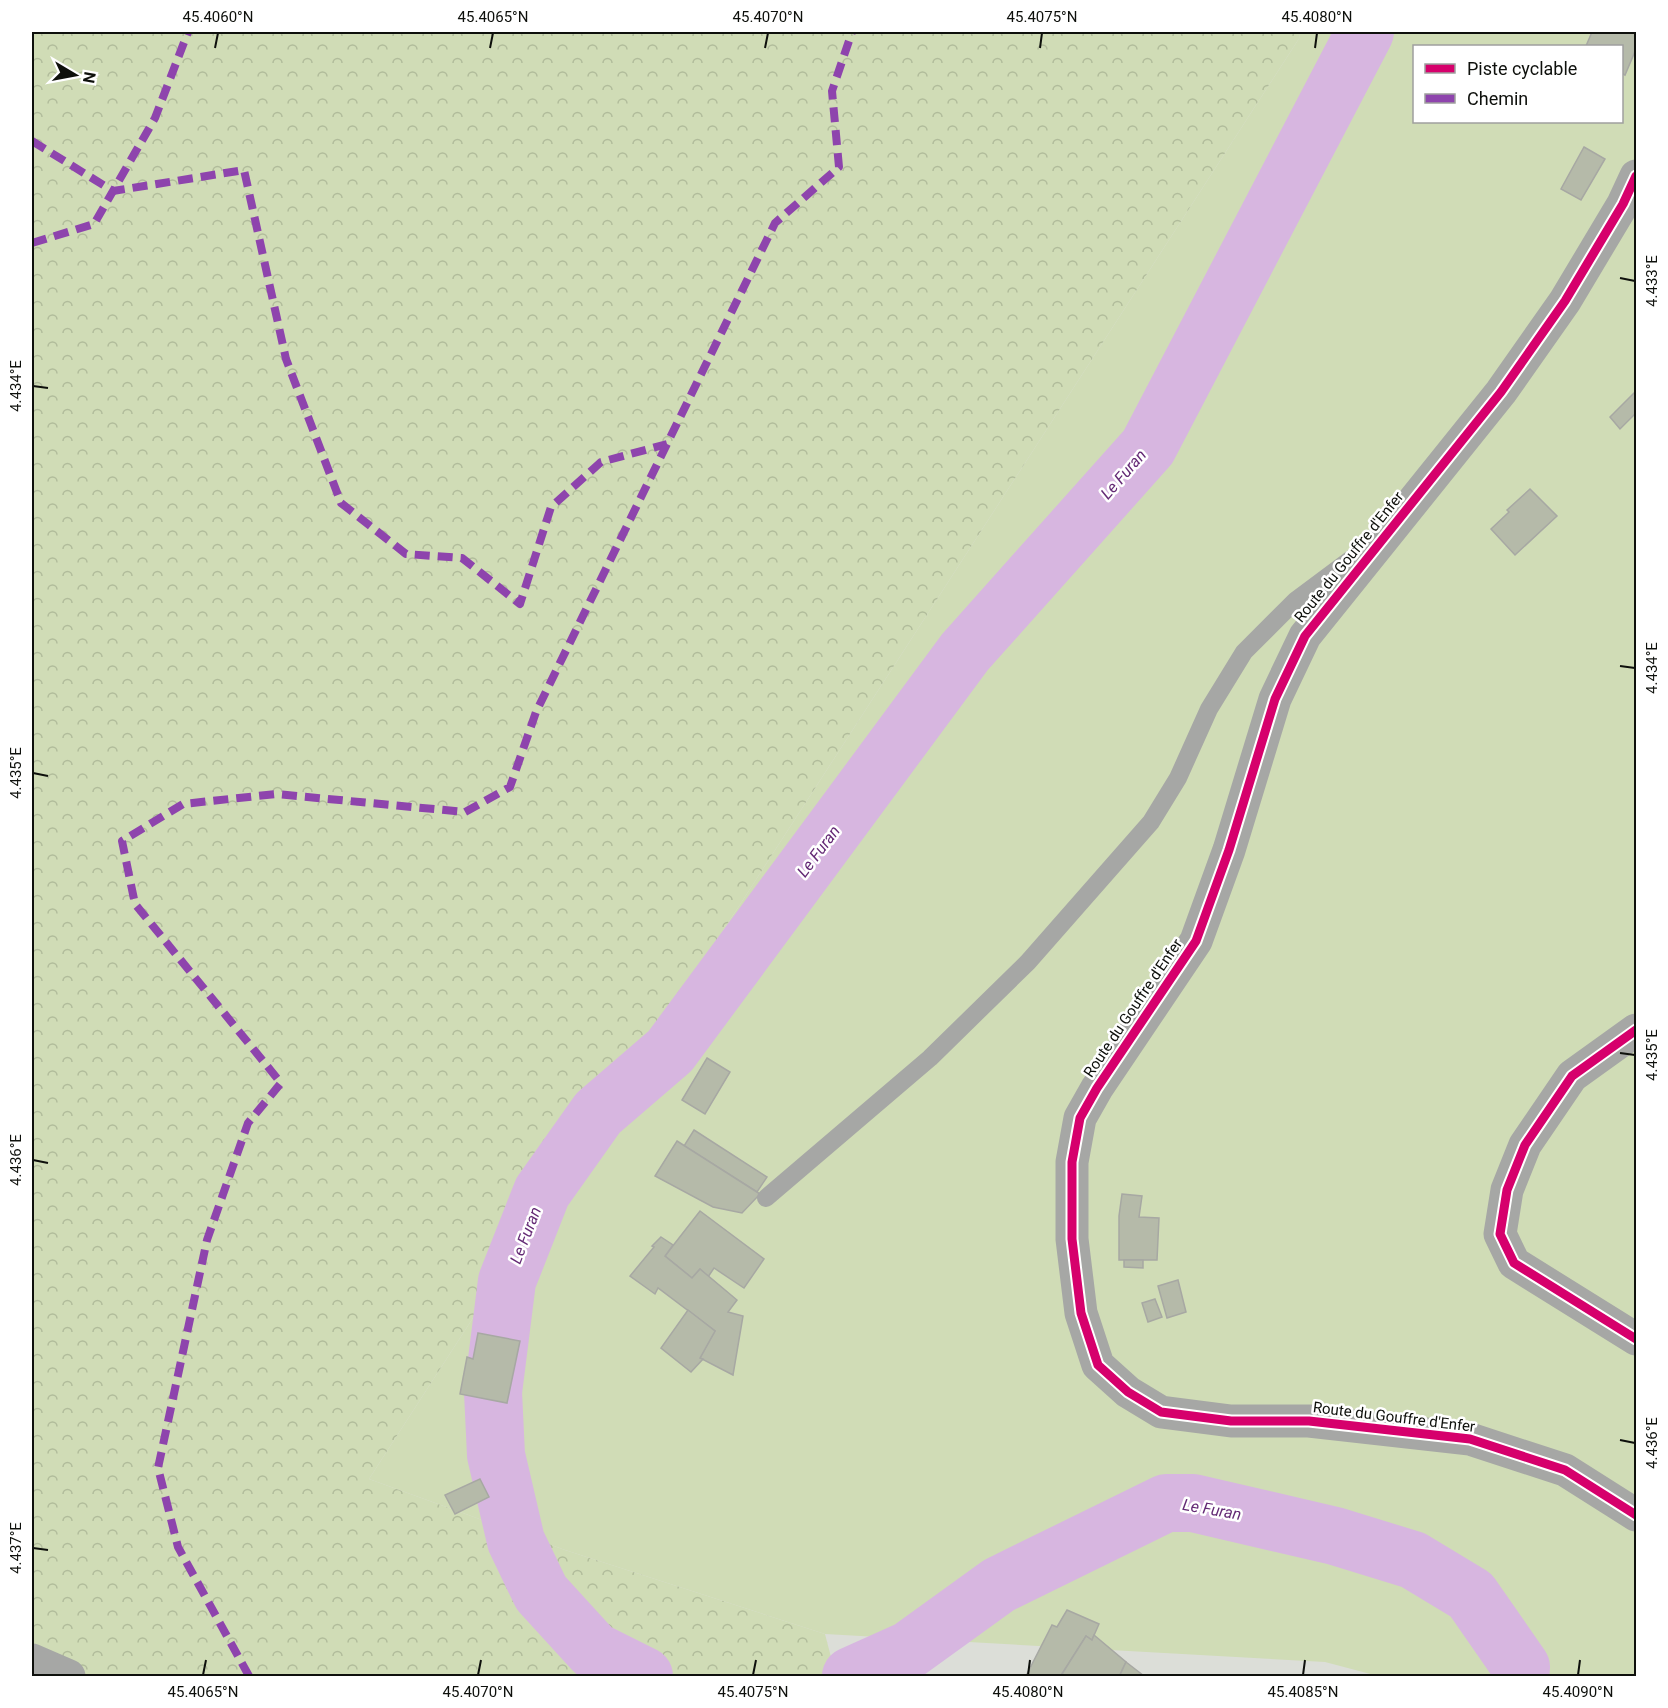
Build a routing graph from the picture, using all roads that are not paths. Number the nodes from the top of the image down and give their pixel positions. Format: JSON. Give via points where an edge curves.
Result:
{"nodes":[{"id":1,"x":1636,"y":176,"type":"edge"},
{"id":2,"x":1391,"y":530,"type":"junction"},
{"id":3,"x":1636,"y":1030,"type":"edge"},
{"id":4,"x":765,"y":1198,"type":"dead end"},
{"id":5,"x":1636,"y":1339,"type":"edge"},
{"id":6,"x":1636,"y":1515,"type":"edge"},
{"id":7,"x":32,"y":1660,"type":"edge"},
{"id":8,"x":69,"y":1677,"type":"edge"}],
"edges":[{"from":1,"to":2,"type":"street","name":"Route du Gouffre d'Enfer","via":[[1565,301],[1502,392]]},
{"from":2,"to":4,"type":"lane","via":[[1295,600],[1244,652],[1209,709],[1178,778],[1151,822],[1028,962],[930,1058]]},
{"from":2,"to":6,"type":"street","name":"Route du Gouffre d'Enfer","via":[[1305,636],[1275,699],[1229,850],[1196,941],[1080,1118],[1072,1162],[1072,1239],[1081,1313],[1098,1365],[1128,1392],[1161,1412],[1231,1421],[1309,1421],[1470,1438],[1565,1470]]},
{"from":3,"to":5,"type":"street","via":[[1572,1076],[1525,1144],[1507,1190],[1500,1234],[1514,1263]]},
{"from":7,"to":8,"type":"street"}]}
